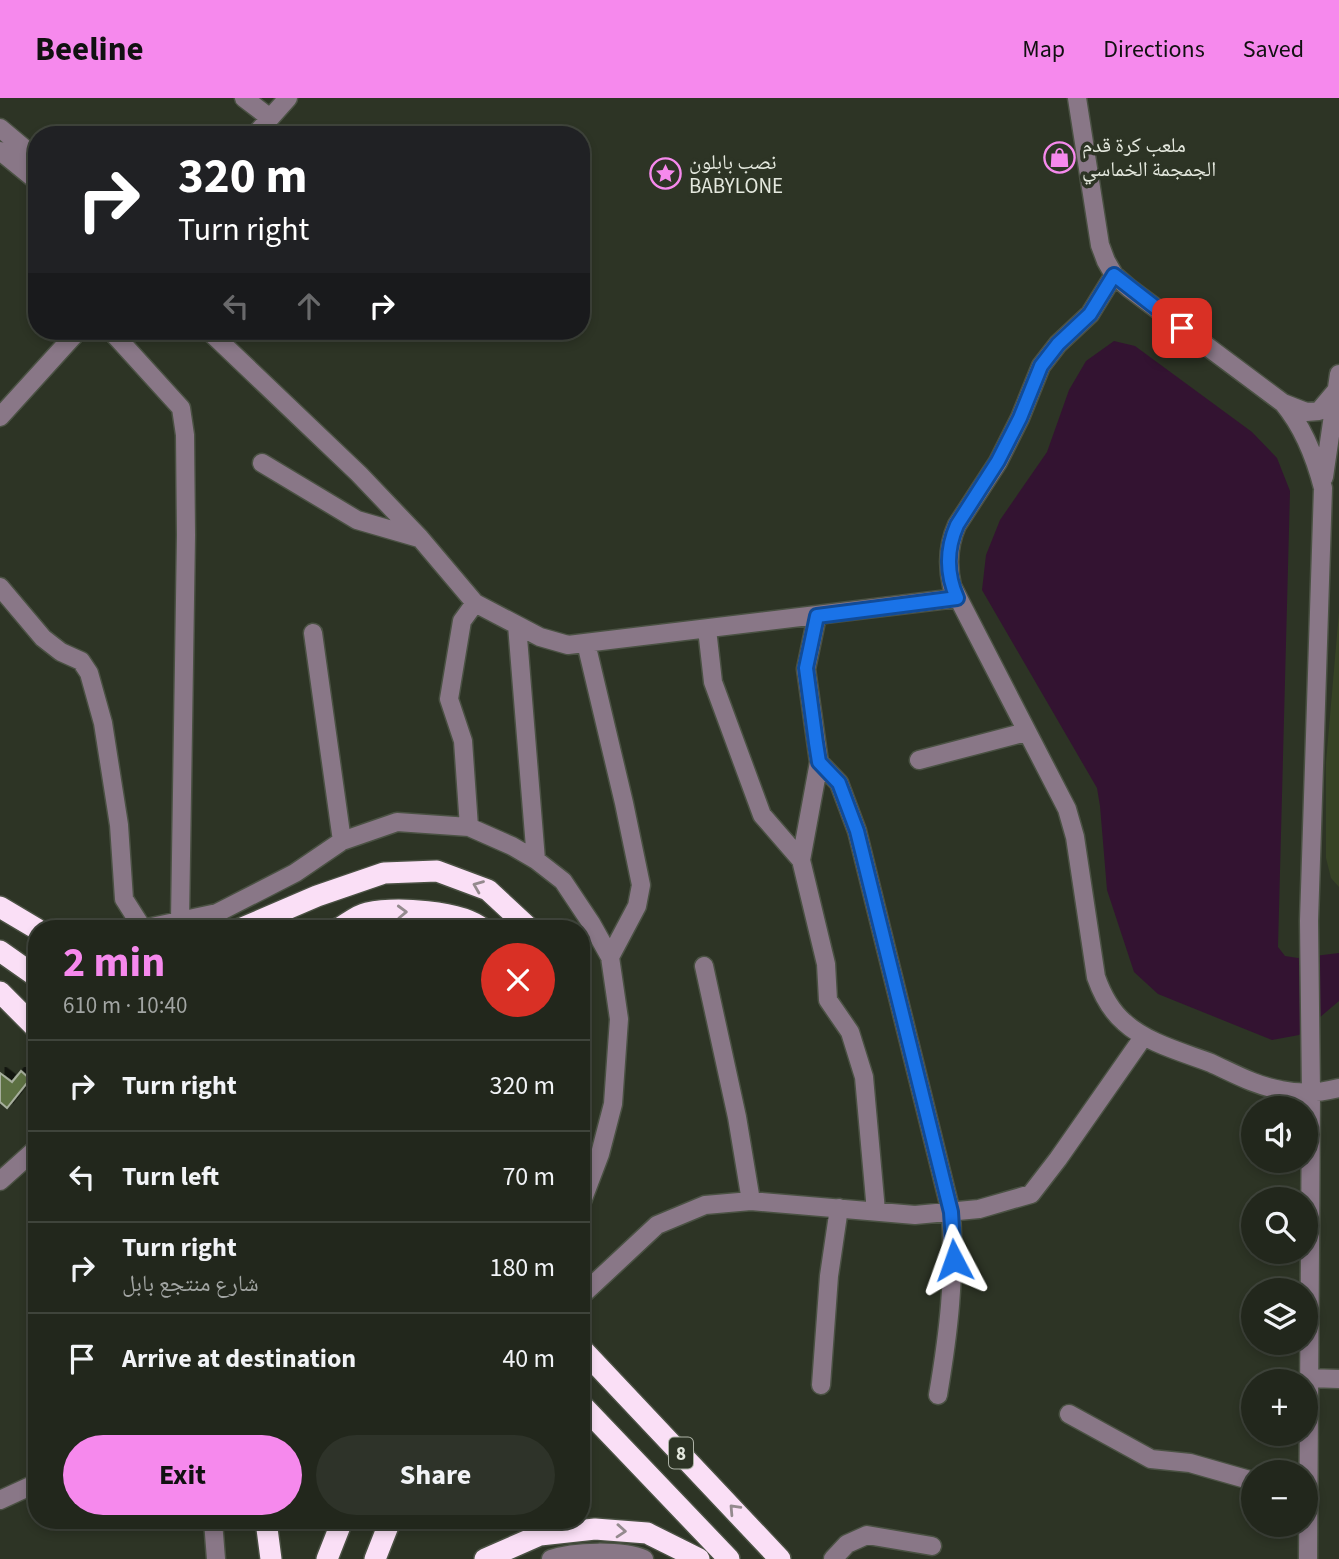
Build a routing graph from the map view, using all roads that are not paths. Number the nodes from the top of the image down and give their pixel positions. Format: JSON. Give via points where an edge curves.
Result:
{"nodes":[{"id":1,"x":244,"y":98,"type":"edge"},
{"id":2,"x":288,"y":98,"type":"edge"},
{"id":3,"x":1077,"y":98,"type":"edge"},
{"id":4,"x":270,"y":118,"type":"junction"},
{"id":5,"x":263,"y":126,"type":"edge"},
{"id":6,"x":0,"y":128,"type":"edge"},
{"id":7,"x":0,"y":151,"type":"edge"},
{"id":8,"x":28,"y":151,"type":"edge"},
{"id":9,"x":28,"y":174,"type":"edge"},
{"id":10,"x":1114,"y":275,"type":"junction"},
{"id":11,"x":70,"y":340,"type":"edge"},
{"id":12,"x":119,"y":340,"type":"edge"},
{"id":13,"x":218,"y":340,"type":"edge"},
{"id":14,"x":1339,"y":374,"type":"edge"},
{"id":15,"x":1335,"y":392,"type":"junction"},
{"id":16,"x":1283,"y":403,"type":"junction"},
{"id":17,"x":0,"y":417,"type":"edge"},
{"id":18,"x":262,"y":463,"type":"dead end"},
{"id":19,"x":1323,"y":488,"type":"junction"},
{"id":20,"x":420,"y":538,"type":"junction"},
{"id":21,"x":0,"y":587,"type":"edge"},
{"id":22,"x":957,"y":598,"type":"junction"},
{"id":23,"x":475,"y":603,"type":"junction"},
{"id":24,"x":817,"y":616,"type":"junction"},
{"id":25,"x":517,"y":625,"type":"junction"},
{"id":26,"x":707,"y":629,"type":"junction"},
{"id":27,"x":313,"y":633,"type":"dead end"},
{"id":28,"x":586,"y":643,"type":"junction"},
{"id":29,"x":1026,"y":732,"type":"junction"},
{"id":30,"x":919,"y":760,"type":"dead end"},
{"id":31,"x":819,"y":762,"type":"junction"},
{"id":32,"x":469,"y":827,"type":"junction"},
{"id":33,"x":342,"y":841,"type":"junction"},
{"id":34,"x":536,"y":860,"type":"junction"},
{"id":35,"x":801,"y":860,"type":"junction"},
{"id":36,"x":0,"y":907,"type":"edge"},
{"id":37,"x":137,"y":920,"type":"edge"},
{"id":38,"x":180,"y":920,"type":"edge"},
{"id":39,"x":185,"y":920,"type":"edge"},
{"id":40,"x":261,"y":920,"type":"edge"},
{"id":41,"x":354,"y":920,"type":"edge"},
{"id":42,"x":464,"y":920,"type":"edge"},
{"id":43,"x":520,"y":920,"type":"edge"},
{"id":44,"x":590,"y":920,"type":"edge"},
{"id":45,"x":590,"y":920,"type":"edge"},
{"id":46,"x":28,"y":924,"type":"edge"},
{"id":47,"x":0,"y":951,"type":"edge"},
{"id":48,"x":610,"y":957,"type":"junction"},
{"id":49,"x":704,"y":966,"type":"dead end"},
{"id":50,"x":28,"y":970,"type":"edge"},
{"id":51,"x":7,"y":998,"type":"edge"},
{"id":52,"x":28,"y":1020,"type":"edge"},
{"id":53,"x":28,"y":1027,"type":"edge"},
{"id":54,"x":1144,"y":1036,"type":"junction"},
{"id":55,"x":1339,"y":1088,"type":"edge"},
{"id":56,"x":1311,"y":1093,"type":"junction"},
{"id":57,"x":28,"y":1156,"type":"edge"},
{"id":58,"x":590,"y":1180,"type":"edge"},
{"id":59,"x":0,"y":1181,"type":"edge"},
{"id":60,"x":751,"y":1201,"type":"junction"},
{"id":61,"x":839,"y":1208,"type":"junction"},
{"id":62,"x":876,"y":1211,"type":"junction"},
{"id":63,"x":951,"y":1212,"type":"junction"},
{"id":64,"x":590,"y":1288,"type":"edge"},
{"id":65,"x":590,"y":1358,"type":"edge"},
{"id":66,"x":1309,"y":1369,"type":"edge"},
{"id":67,"x":1318,"y":1378,"type":"edge"},
{"id":68,"x":1339,"y":1379,"type":"edge"},
{"id":69,"x":821,"y":1385,"type":"dead end"},
{"id":70,"x":938,"y":1395,"type":"dead end"},
{"id":71,"x":590,"y":1413,"type":"edge"},
{"id":72,"x":1069,"y":1414,"type":"dead end"},
{"id":73,"x":1241,"y":1478,"type":"edge"},
{"id":74,"x":28,"y":1487,"type":"edge"},
{"id":75,"x":0,"y":1500,"type":"edge"},
{"id":76,"x":214,"y":1529,"type":"edge"},
{"id":77,"x":267,"y":1529,"type":"edge"},
{"id":78,"x":339,"y":1529,"type":"edge"},
{"id":79,"x":387,"y":1529,"type":"edge"},
{"id":80,"x":1308,"y":1537,"type":"edge"},
{"id":81,"x":932,"y":1546,"type":"dead end"},
{"id":82,"x":216,"y":1559,"type":"edge"},
{"id":83,"x":271,"y":1559,"type":"edge"},
{"id":84,"x":327,"y":1559,"type":"edge"},
{"id":85,"x":375,"y":1559,"type":"edge"},
{"id":86,"x":485,"y":1559,"type":"edge"},
{"id":87,"x":551,"y":1559,"type":"edge"},
{"id":88,"x":644,"y":1559,"type":"edge"},
{"id":89,"x":699,"y":1559,"type":"edge"},
{"id":90,"x":729,"y":1559,"type":"edge"},
{"id":91,"x":780,"y":1559,"type":"edge"},
{"id":92,"x":833,"y":1559,"type":"edge"},
{"id":93,"x":1308,"y":1559,"type":"edge"}],
"edges":[{"from":1,"to":4,"type":"street"},
{"from":2,"to":4,"type":"street"},
{"from":3,"to":10,"type":"street","via":[[1100,245]]},
{"from":4,"to":5,"type":"street"},
{"from":6,"to":8,"type":"street"},
{"from":7,"to":9,"type":"street"},
{"from":10,"to":16,"type":"street"},
{"from":10,"to":22,"type":"street","via":[[1090,314],[1041,366],[1004,450],[952,535],[948,560]]},
{"from":11,"to":17,"type":"street"},
{"from":12,"to":38,"type":"street","via":[[181,408],[185,435]]},
{"from":13,"to":20,"type":"street"},
{"from":14,"to":15,"type":"street"},
{"from":15,"to":16,"type":"street","via":[[1319,411],[1306,412]]},
{"from":15,"to":19,"type":"street"},
{"from":16,"to":19,"type":"street","via":[[1309,446]]},
{"from":18,"to":20,"type":"street","via":[[357,520]]},
{"from":19,"to":56,"type":"street","via":[[1309,938]]},
{"from":20,"to":23,"type":"street"},
{"from":21,"to":37,"type":"street","via":[[43,638],[81,661],[89,673],[103,723],[119,825],[124,899]]},
{"from":22,"to":24,"type":"street"},
{"from":22,"to":29,"type":"street"},
{"from":23,"to":25,"type":"street"},
{"from":23,"to":32,"type":"street","via":[[462,621],[449,699],[463,741]]},
{"from":24,"to":26,"type":"street"},
{"from":24,"to":31,"type":"street","via":[[806,668]]},
{"from":25,"to":28,"type":"street","via":[[568,645]]},
{"from":25,"to":34,"type":"street"},
{"from":26,"to":28,"type":"street"},
{"from":26,"to":35,"type":"street","via":[[713,682],[762,815]]},
{"from":27,"to":33,"type":"street"},
{"from":28,"to":48,"type":"street","via":[[641,885],[637,906]]},
{"from":29,"to":30,"type":"street"},
{"from":29,"to":54,"type":"street","via":[[1072,822],[1100,989],[1122,1021]]},
{"from":31,"to":35,"type":"street"},
{"from":31,"to":63,"type":"street","via":[[839,783],[857,831]]},
{"from":32,"to":33,"type":"street","via":[[397,822]]},
{"from":32,"to":34,"type":"street"},
{"from":33,"to":39,"type":"street","via":[[295,873],[217,913]]},
{"from":34,"to":45,"type":"street","via":[[563,881]]},
{"from":35,"to":62,"type":"street","via":[[827,964],[828,1000],[850,1032],[864,1077]]},
{"from":36,"to":46,"type":"highway"},
{"from":43,"to":40,"type":"highway","one_way":true,"via":[[488,890],[438,871],[384,873]]},
{"from":41,"to":42,"type":"highway","one_way":true,"via":[[365,914],[435,911]]},
{"from":44,"to":48,"type":"street"},
{"from":47,"to":50,"type":"highway"},
{"from":48,"to":58,"type":"street","via":[[619,1019],[613,1104]]},
{"from":49,"to":60,"type":"street"},
{"from":51,"to":52,"type":"highway"},
{"from":51,"to":53,"type":"street"},
{"from":54,"to":56,"type":"street","via":[[1266,1086]]},
{"from":54,"to":63,"type":"street","via":[[1031,1194]]},
{"from":55,"to":56,"type":"street"},
{"from":56,"to":66,"type":"street"},
{"from":57,"to":59,"type":"street"},
{"from":60,"to":61,"type":"street"},
{"from":60,"to":64,"type":"street","via":[[705,1205],[657,1225]]},
{"from":61,"to":62,"type":"street"},
{"from":61,"to":69,"type":"street"},
{"from":62,"to":63,"type":"street"},
{"from":63,"to":70,"type":"street","via":[[951,1317]]},
{"from":91,"to":65,"type":"highway","number":"8","one_way":true},
{"from":67,"to":68,"type":"street"},
{"from":71,"to":90,"type":"highway","number":"8"},
{"from":72,"to":73,"type":"street","via":[[1151,1458]]},
{"from":74,"to":75,"type":"street"},
{"from":76,"to":82,"type":"street"},
{"from":77,"to":83,"type":"highway"},
{"from":78,"to":84,"type":"highway"},
{"from":79,"to":85,"type":"highway"},
{"from":80,"to":93,"type":"street"},
{"from":81,"to":92,"type":"street","via":[[867,1535],[847,1544]]},
{"from":86,"to":89,"type":"highway","one_way":true,"via":[[540,1535],[595,1529],[647,1533]]},
{"from":87,"to":88,"type":"street","via":[[600,1553]]}]}
